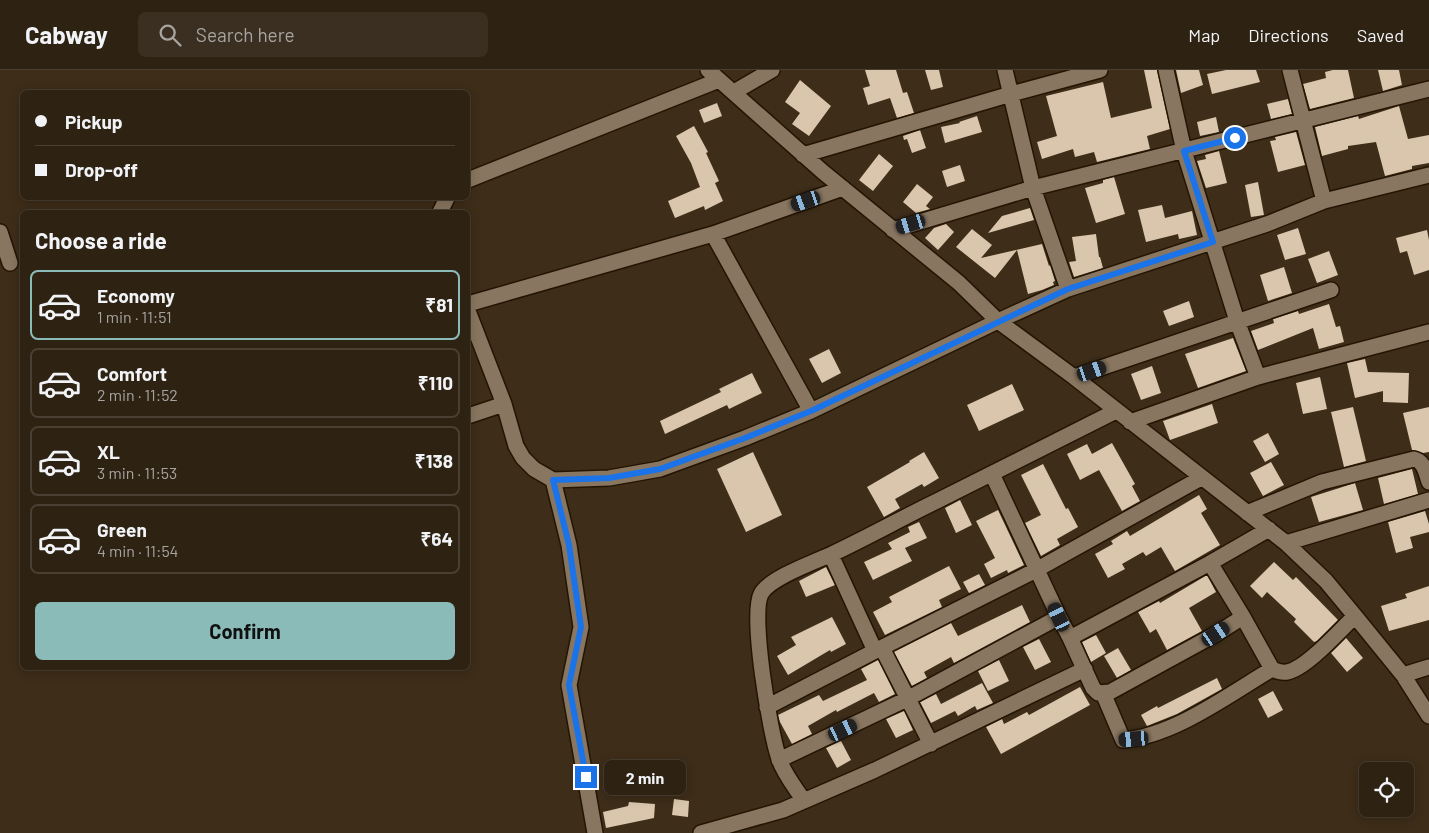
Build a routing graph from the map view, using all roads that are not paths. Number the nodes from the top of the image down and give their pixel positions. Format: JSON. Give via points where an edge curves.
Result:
{"nodes":[{"id":1,"x":772,"y":70,"type":"edge"},
{"id":2,"x":1005,"y":70,"type":"edge"},
{"id":3,"x":1100,"y":70,"type":"edge"},
{"id":4,"x":1166,"y":70,"type":"edge"},
{"id":5,"x":1290,"y":70,"type":"edge"},
{"id":6,"x":714,"y":75,"type":"edge"},
{"id":7,"x":1429,"y":89,"type":"edge"},
{"id":8,"x":734,"y":92,"type":"junction"},
{"id":9,"x":1011,"y":94,"type":"junction"},
{"id":10,"x":1303,"y":120,"type":"junction"},
{"id":11,"x":1184,"y":151,"type":"junction"},
{"id":12,"x":804,"y":155,"type":"junction"},
{"id":13,"x":1429,"y":175,"type":"edge"},
{"id":14,"x":470,"y":179,"type":"edge"},
{"id":15,"x":843,"y":188,"type":"junction"},
{"id":16,"x":1033,"y":188,"type":"junction"},
{"id":17,"x":1324,"y":200,"type":"junction"},
{"id":18,"x":893,"y":230,"type":"junction"},
{"id":19,"x":0,"y":232,"type":"edge"},
{"id":20,"x":713,"y":234,"type":"junction"},
{"id":21,"x":1213,"y":242,"type":"junction"},
{"id":22,"x":10,"y":263,"type":"dead end"},
{"id":23,"x":1068,"y":289,"type":"junction"},
{"id":24,"x":1331,"y":290,"type":"dead end"},
{"id":25,"x":470,"y":303,"type":"edge"},
{"id":26,"x":470,"y":317,"type":"edge"},
{"id":27,"x":998,"y":321,"type":"junction"},
{"id":28,"x":1237,"y":321,"type":"junction"},
{"id":29,"x":1429,"y":332,"type":"edge"},
{"id":30,"x":1258,"y":376,"type":"junction"},
{"id":31,"x":1074,"y":377,"type":"junction"},
{"id":32,"x":504,"y":404,"type":"junction"},
{"id":33,"x":811,"y":411,"type":"junction"},
{"id":34,"x":1116,"y":411,"type":"junction"},
{"id":35,"x":470,"y":415,"type":"edge"},
{"id":36,"x":1130,"y":422,"type":"junction"},
{"id":37,"x":992,"y":474,"type":"junction"},
{"id":38,"x":1201,"y":478,"type":"junction"},
{"id":39,"x":553,"y":480,"type":"junction"},
{"id":40,"x":1429,"y":482,"type":"edge"},
{"id":41,"x":1429,"y":500,"type":"edge"},
{"id":42,"x":1247,"y":513,"type":"junction"},
{"id":43,"x":1269,"y":529,"type":"junction"},
{"id":44,"x":1286,"y":543,"type":"junction"},
{"id":45,"x":831,"y":555,"type":"junction"},
{"id":46,"x":1210,"y":563,"type":"junction"},
{"id":47,"x":1036,"y":570,"type":"junction"},
{"id":48,"x":1355,"y":616,"type":"junction"},
{"id":49,"x":1059,"y":617,"type":"junction"},
{"id":50,"x":1243,"y":617,"type":"junction"},
{"id":51,"x":1070,"y":638,"type":"junction"},
{"id":52,"x":878,"y":649,"type":"junction"},
{"id":53,"x":1429,"y":667,"type":"edge"},
{"id":54,"x":1085,"y":669,"type":"junction"},
{"id":55,"x":1272,"y":669,"type":"junction"},
{"id":56,"x":1403,"y":675,"type":"junction"},
{"id":57,"x":1103,"y":693,"type":"junction"},
{"id":58,"x":906,"y":699,"type":"junction"},
{"id":59,"x":768,"y":707,"type":"junction"},
{"id":60,"x":1429,"y":716,"type":"edge"},
{"id":61,"x":931,"y":744,"type":"junction"},
{"id":62,"x":779,"y":760,"type":"junction"},
{"id":63,"x":804,"y":801,"type":"junction"},
{"id":64,"x":595,"y":833,"type":"edge"},
{"id":65,"x":701,"y":833,"type":"edge"}],
"edges":[{"from":1,"to":8,"type":"street"},
{"from":2,"to":9,"type":"street"},
{"from":3,"to":9,"type":"street"},
{"from":4,"to":11,"type":"street"},
{"from":5,"to":10,"type":"street"},
{"from":6,"to":8,"type":"street"},
{"from":6,"to":14,"type":"street"},
{"from":7,"to":10,"type":"street"},
{"from":8,"to":12,"type":"street"},
{"from":9,"to":12,"type":"street"},
{"from":9,"to":16,"type":"street"},
{"from":10,"to":11,"type":"street"},
{"from":10,"to":17,"type":"street"},
{"from":11,"to":16,"type":"street"},
{"from":11,"to":21,"type":"street"},
{"from":12,"to":15,"type":"street"},
{"from":13,"to":17,"type":"street"},
{"from":15,"to":18,"type":"street"},
{"from":15,"to":20,"type":"street"},
{"from":16,"to":18,"type":"street"},
{"from":16,"to":23,"type":"street"},
{"from":17,"to":21,"type":"street"},
{"from":18,"to":27,"type":"street","via":[[959,283]]},
{"from":19,"to":22,"type":"street"},
{"from":20,"to":25,"type":"street"},
{"from":20,"to":33,"type":"street"},
{"from":21,"to":23,"type":"street"},
{"from":21,"to":28,"type":"street"},
{"from":23,"to":27,"type":"street"},
{"from":24,"to":28,"type":"street"},
{"from":26,"to":32,"type":"street"},
{"from":27,"to":31,"type":"street"},
{"from":27,"to":33,"type":"street"},
{"from":28,"to":30,"type":"street"},
{"from":28,"to":31,"type":"street"},
{"from":29,"to":30,"type":"street"},
{"from":30,"to":36,"type":"street"},
{"from":31,"to":34,"type":"street"},
{"from":32,"to":35,"type":"street"},
{"from":32,"to":39,"type":"street","via":[[516,446],[523,458]]},
{"from":33,"to":39,"type":"street","via":[[660,469],[609,478]]},
{"from":34,"to":36,"type":"street"},
{"from":34,"to":37,"type":"street"},
{"from":36,"to":38,"type":"street"},
{"from":37,"to":45,"type":"street"},
{"from":37,"to":47,"type":"street"},
{"from":38,"to":42,"type":"street"},
{"from":38,"to":47,"type":"street"},
{"from":39,"to":64,"type":"street","via":[[569,545],[581,627],[569,685]]},
{"from":40,"to":42,"type":"street","via":[[1422,463],[1414,459],[1322,482]]},
{"from":41,"to":44,"type":"street"},
{"from":42,"to":43,"type":"street"},
{"from":43,"to":44,"type":"street"},
{"from":43,"to":46,"type":"street"},
{"from":44,"to":48,"type":"street","via":[[1326,581]]},
{"from":45,"to":52,"type":"street"},
{"from":45,"to":59,"type":"street","via":[[777,580],[761,594],[757,622]]},
{"from":46,"to":50,"type":"street"},
{"from":46,"to":51,"type":"street"},
{"from":47,"to":49,"type":"street"},
{"from":47,"to":52,"type":"street"},
{"from":48,"to":55,"type":"street","via":[[1296,669],[1280,672]]},
{"from":48,"to":56,"type":"street"},
{"from":49,"to":51,"type":"street"},
{"from":49,"to":58,"type":"street"},
{"from":50,"to":55,"type":"street"},
{"from":50,"to":57,"type":"street","via":[[1208,639]]},
{"from":51,"to":54,"type":"street"},
{"from":52,"to":58,"type":"street"},
{"from":52,"to":59,"type":"street"},
{"from":53,"to":56,"type":"street"},
{"from":54,"to":57,"type":"street","via":[[1093,688]]},
{"from":54,"to":61,"type":"street"},
{"from":55,"to":57,"type":"street","via":[[1179,724],[1134,739],[1123,740]]},
{"from":56,"to":60,"type":"street"},
{"from":58,"to":61,"type":"street"},
{"from":58,"to":62,"type":"street"},
{"from":59,"to":62,"type":"street"},
{"from":61,"to":63,"type":"street"},
{"from":62,"to":63,"type":"street"},
{"from":63,"to":65,"type":"street"}]}
